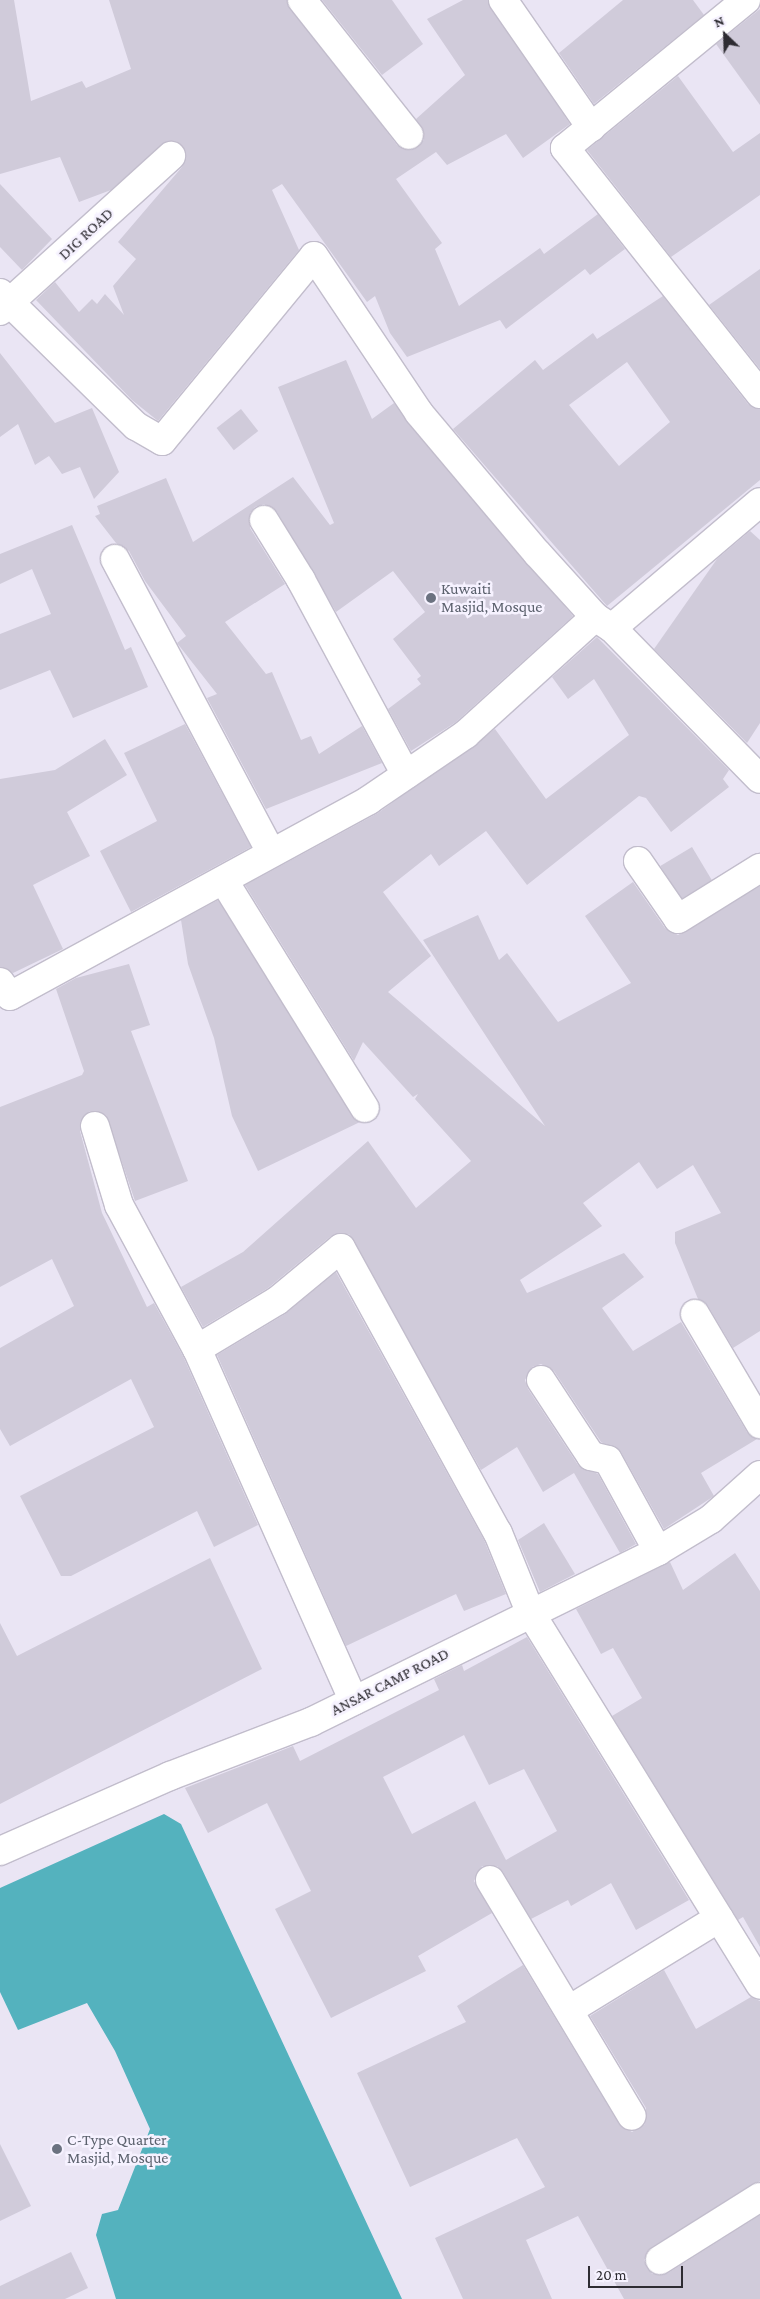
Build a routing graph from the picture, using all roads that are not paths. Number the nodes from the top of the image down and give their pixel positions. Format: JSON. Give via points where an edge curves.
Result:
{"nodes":[{"id":1,"x":302,"y":0,"type":"edge"},
{"id":2,"x":503,"y":0,"type":"edge"},
{"id":3,"x":746,"y":0,"type":"edge"},
{"id":4,"x":591,"y":126,"type":"junction"},
{"id":5,"x":409,"y":135,"type":"dead end"},
{"id":6,"x":171,"y":156,"type":"dead end"},
{"id":7,"x":3,"y":303,"type":"edge"},
{"id":8,"x":760,"y":394,"type":"edge"},
{"id":9,"x":760,"y":502,"type":"edge"},
{"id":10,"x":264,"y":520,"type":"dead end"},
{"id":11,"x":115,"y":559,"type":"dead end"},
{"id":12,"x":603,"y":622,"type":"junction"},
{"id":13,"x":406,"y":775,"type":"junction"},
{"id":14,"x":760,"y":779,"type":"edge"},
{"id":15,"x":271,"y":852,"type":"junction"},
{"id":16,"x":638,"y":861,"type":"dead end"},
{"id":17,"x":760,"y":868,"type":"edge"},
{"id":18,"x":224,"y":881,"type":"junction"},
{"id":19,"x":0,"y":982,"type":"edge"},
{"id":20,"x":365,"y":1108,"type":"dead end"},
{"id":21,"x":95,"y":1126,"type":"dead end"},
{"id":22,"x":695,"y":1314,"type":"dead end"},
{"id":23,"x":196,"y":1348,"type":"junction"},
{"id":24,"x":541,"y":1380,"type":"dead end"},
{"id":25,"x":760,"y":1424,"type":"edge"},
{"id":26,"x":760,"y":1475,"type":"edge"},
{"id":27,"x":658,"y":1551,"type":"junction"},
{"id":28,"x":530,"y":1612,"type":"junction"},
{"id":29,"x":354,"y":1700,"type":"junction"},
{"id":30,"x":0,"y":1851,"type":"edge"},
{"id":31,"x":490,"y":1880,"type":"dead end"},
{"id":32,"x":718,"y":1918,"type":"junction"},
{"id":33,"x":760,"y":1985,"type":"edge"},
{"id":34,"x":568,"y":2010,"type":"junction"},
{"id":35,"x":632,"y":2116,"type":"dead end"},
{"id":36,"x":760,"y":2197,"type":"edge"},
{"id":37,"x":660,"y":2260,"type":"dead end"}],
"edges":[{"from":1,"to":5,"type":"street"},
{"from":2,"to":4,"type":"street"},
{"from":3,"to":4,"type":"street"},
{"from":4,"to":8,"type":"street","via":[[565,148]]},
{"from":6,"to":7,"type":"street","name":"DIG ROAD"},
{"from":7,"to":12,"type":"street","via":[[136,426],[162,441],[314,256],[419,413]]},
{"from":9,"to":12,"type":"street"},
{"from":10,"to":13,"type":"street","via":[[302,580]]},
{"from":11,"to":15,"type":"street"},
{"from":12,"to":13,"type":"street","via":[[466,734]]},
{"from":12,"to":14,"type":"street"},
{"from":13,"to":15,"type":"street","via":[[369,800]]},
{"from":15,"to":18,"type":"street"},
{"from":16,"to":17,"type":"street","via":[[678,919]]},
{"from":18,"to":19,"type":"street","via":[[10,996]]},
{"from":18,"to":20,"type":"street"},
{"from":21,"to":23,"type":"street","via":[[119,1205]]},
{"from":22,"to":25,"type":"street"},
{"from":23,"to":28,"type":"street","via":[[277,1301],[341,1248],[493,1524]]},
{"from":23,"to":29,"type":"street"},
{"from":24,"to":27,"type":"street","via":[[591,1456],[608,1460]]},
{"from":26,"to":27,"type":"street","name":"ANSAR CAMP ROAD","via":[[711,1519]]},
{"from":27,"to":28,"type":"street","name":"ANSAR CAMP ROAD"},
{"from":28,"to":29,"type":"street","name":"ANSAR CAMP ROAD"},
{"from":28,"to":32,"type":"street"},
{"from":29,"to":30,"type":"street","name":"ANSAR CAMP ROAD"},
{"from":31,"to":34,"type":"street"},
{"from":32,"to":33,"type":"street"},
{"from":32,"to":34,"type":"street"},
{"from":34,"to":35,"type":"street"},
{"from":36,"to":37,"type":"street"}]}
